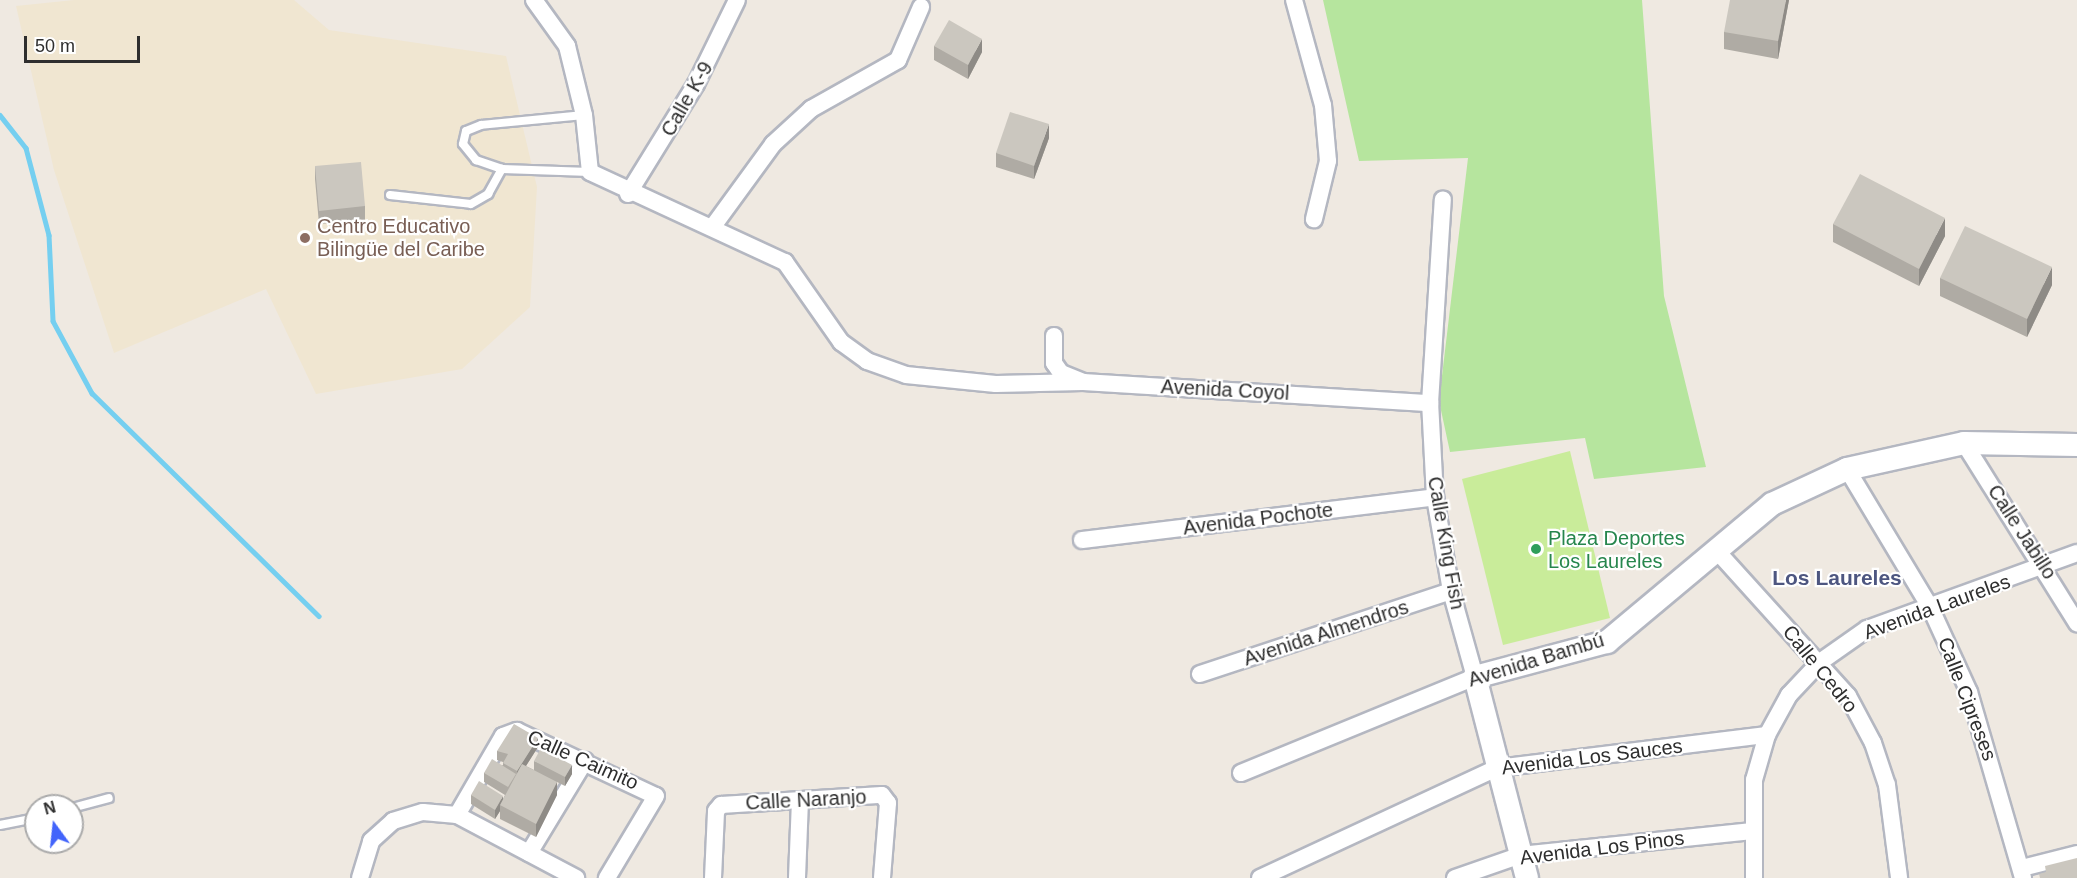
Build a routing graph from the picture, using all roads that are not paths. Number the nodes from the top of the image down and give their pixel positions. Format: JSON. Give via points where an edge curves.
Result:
{"nodes":[{"id":1,"x":534,"y":0,"type":"edge"},
{"id":2,"x":737,"y":0,"type":"edge"},
{"id":3,"x":1294,"y":0,"type":"edge"},
{"id":4,"x":921,"y":7,"type":"dead end"},
{"id":5,"x":584,"y":115,"type":"junction"},
{"id":6,"x":502,"y":169,"type":"junction"},
{"id":7,"x":590,"y":172,"type":"junction"},
{"id":8,"x":628,"y":194,"type":"junction"},
{"id":9,"x":390,"y":195,"type":"dead end"},
{"id":10,"x":1443,"y":199,"type":"dead end"},
{"id":11,"x":1314,"y":219,"type":"dead end"},
{"id":12,"x":714,"y":225,"type":"junction"},
{"id":13,"x":1054,"y":336,"type":"dead end"},
{"id":14,"x":1083,"y":381,"type":"junction"},
{"id":15,"x":1430,"y":403,"type":"junction"},
{"id":16,"x":1964,"y":443,"type":"junction"},
{"id":17,"x":2077,"y":445,"type":"edge"},
{"id":18,"x":1847,"y":469,"type":"junction"},
{"id":19,"x":1435,"y":497,"type":"junction"},
{"id":20,"x":1082,"y":540,"type":"dead end"},
{"id":21,"x":1716,"y":550,"type":"junction"},
{"id":22,"x":2077,"y":552,"type":"edge"},
{"id":23,"x":2046,"y":568,"type":"junction"},
{"id":24,"x":1451,"y":591,"type":"junction"},
{"id":25,"x":1931,"y":609,"type":"junction"},
{"id":26,"x":2077,"y":623,"type":"edge"},
{"id":27,"x":1820,"y":662,"type":"junction"},
{"id":28,"x":1200,"y":674,"type":"dead end"},
{"id":29,"x":1475,"y":677,"type":"junction"},
{"id":30,"x":1767,"y":735,"type":"junction"},
{"id":31,"x":585,"y":761,"type":"junction"},
{"id":32,"x":1497,"y":768,"type":"junction"},
{"id":33,"x":1241,"y":773,"type":"dead end"},
{"id":34,"x":109,"y":798,"type":"dead end"},
{"id":35,"x":800,"y":801,"type":"junction"},
{"id":36,"x":84,"y":805,"type":"edge"},
{"id":37,"x":457,"y":814,"type":"junction"},
{"id":38,"x":24,"y":820,"type":"edge"},
{"id":39,"x":0,"y":825,"type":"edge"},
{"id":40,"x":1752,"y":831,"type":"junction"},
{"id":41,"x":529,"y":854,"type":"junction"},
{"id":42,"x":2077,"y":854,"type":"edge"},
{"id":43,"x":1521,"y":855,"type":"junction"},
{"id":44,"x":2023,"y":873,"type":"edge"},
{"id":45,"x":360,"y":878,"type":"edge"},
{"id":46,"x":576,"y":878,"type":"edge"},
{"id":47,"x":607,"y":878,"type":"edge"},
{"id":48,"x":713,"y":878,"type":"edge"},
{"id":49,"x":797,"y":878,"type":"edge"},
{"id":50,"x":882,"y":878,"type":"edge"},
{"id":51,"x":1260,"y":878,"type":"edge"},
{"id":52,"x":1455,"y":878,"type":"edge"},
{"id":53,"x":1527,"y":878,"type":"edge"},
{"id":54,"x":1754,"y":878,"type":"edge"},
{"id":55,"x":1899,"y":878,"type":"edge"}],
"edges":[{"from":1,"to":5,"type":"street","via":[[567,46]]},
{"from":2,"to":8,"type":"street","name":"Calle K-9","via":[[696,84]]},
{"from":3,"to":11,"type":"street","via":[[1323,105],[1328,161]]},
{"from":4,"to":12,"type":"street","via":[[898,60],[804,116],[773,144]]},
{"from":5,"to":6,"type":"lane","via":[[466,131],[463,144],[468,154]]},
{"from":5,"to":7,"type":"street"},
{"from":6,"to":7,"type":"lane"},
{"from":6,"to":9,"type":"lane","via":[[488,194],[471,204]]},
{"from":7,"to":8,"type":"street"},
{"from":8,"to":12,"type":"street"},
{"from":10,"to":15,"type":"street","name":"Calle King Fish"},
{"from":12,"to":14,"type":"street","via":[[753,250],[784,262],[841,342],[867,361],[906,375],[984,382]]},
{"from":13,"to":14,"type":"street","name":"Avenida Coyol","via":[[1054,363],[1061,373]]},
{"from":14,"to":15,"type":"street","name":"Avenida Coyol"},
{"from":15,"to":19,"type":"street","name":"Calle King Fish"},
{"from":16,"to":17,"type":"street","name":"Avenida Bambú"},
{"from":16,"to":18,"type":"street","name":"Avenida Bambú"},
{"from":16,"to":23,"type":"street","name":"Calle Jabillo"},
{"from":18,"to":21,"type":"street","name":"Avenida Bambú","via":[[1772,504]]},
{"from":18,"to":25,"type":"street","name":"Calle Cipreses"},
{"from":19,"to":20,"type":"street","name":"Avenida Pochote"},
{"from":19,"to":24,"type":"street","name":"Calle King Fish"},
{"from":21,"to":27,"type":"street","name":"Calle Cedro"},
{"from":21,"to":29,"type":"street","name":"Avenida Bambú","via":[[1607,642]]},
{"from":22,"to":23,"type":"street","name":"Avenida Laureles"},
{"from":23,"to":25,"type":"street","name":"Avenida Laureles"},
{"from":23,"to":26,"type":"street","name":"Calle Jabillo"},
{"from":24,"to":28,"type":"street","name":"Avenida Almendros"},
{"from":24,"to":29,"type":"street","name":"Calle King Fish"},
{"from":25,"to":27,"type":"street","name":"Avenida Laureles","via":[[1867,629]]},
{"from":25,"to":44,"type":"street","name":"Calle Cipreses","via":[[1970,692]]},
{"from":27,"to":30,"type":"street","name":"Avenida Laureles","via":[[1790,695]]},
{"from":27,"to":55,"type":"street","name":"Calle Cedro","via":[[1848,696],[1873,743],[1887,784]]},
{"from":29,"to":32,"type":"street","name":"Calle King Fish"},
{"from":29,"to":33,"type":"street","name":"Avenida Bambú"},
{"from":30,"to":32,"type":"street","name":"Avenida Los Sauces"},
{"from":30,"to":40,"type":"street","name":"Avenida Laureles","via":[[1754,780]]},
{"from":31,"to":37,"type":"street","name":"Calle Caimito","via":[[510,732]]},
{"from":31,"to":41,"type":"street"},
{"from":31,"to":47,"type":"street","name":"Calle Caimito","via":[[656,796]]},
{"from":32,"to":43,"type":"street","name":"Calle King Fish"},
{"from":32,"to":51,"type":"street","name":"Avenida Los Sauces"},
{"from":34,"to":36,"type":"lane"},
{"from":35,"to":48,"type":"street","name":"Calle Naranjo","via":[[718,807]]},
{"from":35,"to":49,"type":"street"},
{"from":35,"to":50,"type":"street","name":"Calle Naranjo","via":[[886,798]]},
{"from":37,"to":41,"type":"street"},
{"from":37,"to":45,"type":"street","via":[[423,812],[393,821],[371,842]]},
{"from":38,"to":39,"type":"lane"},
{"from":40,"to":43,"type":"street","name":"Avenida Los Pinos"},
{"from":40,"to":54,"type":"street","name":"Avenida Laureles"},
{"from":41,"to":46,"type":"street"},
{"from":42,"to":44,"type":"street"},
{"from":43,"to":52,"type":"street","name":"Avenida Los Pinos"},
{"from":43,"to":53,"type":"street","name":"Calle King Fish"}]}
